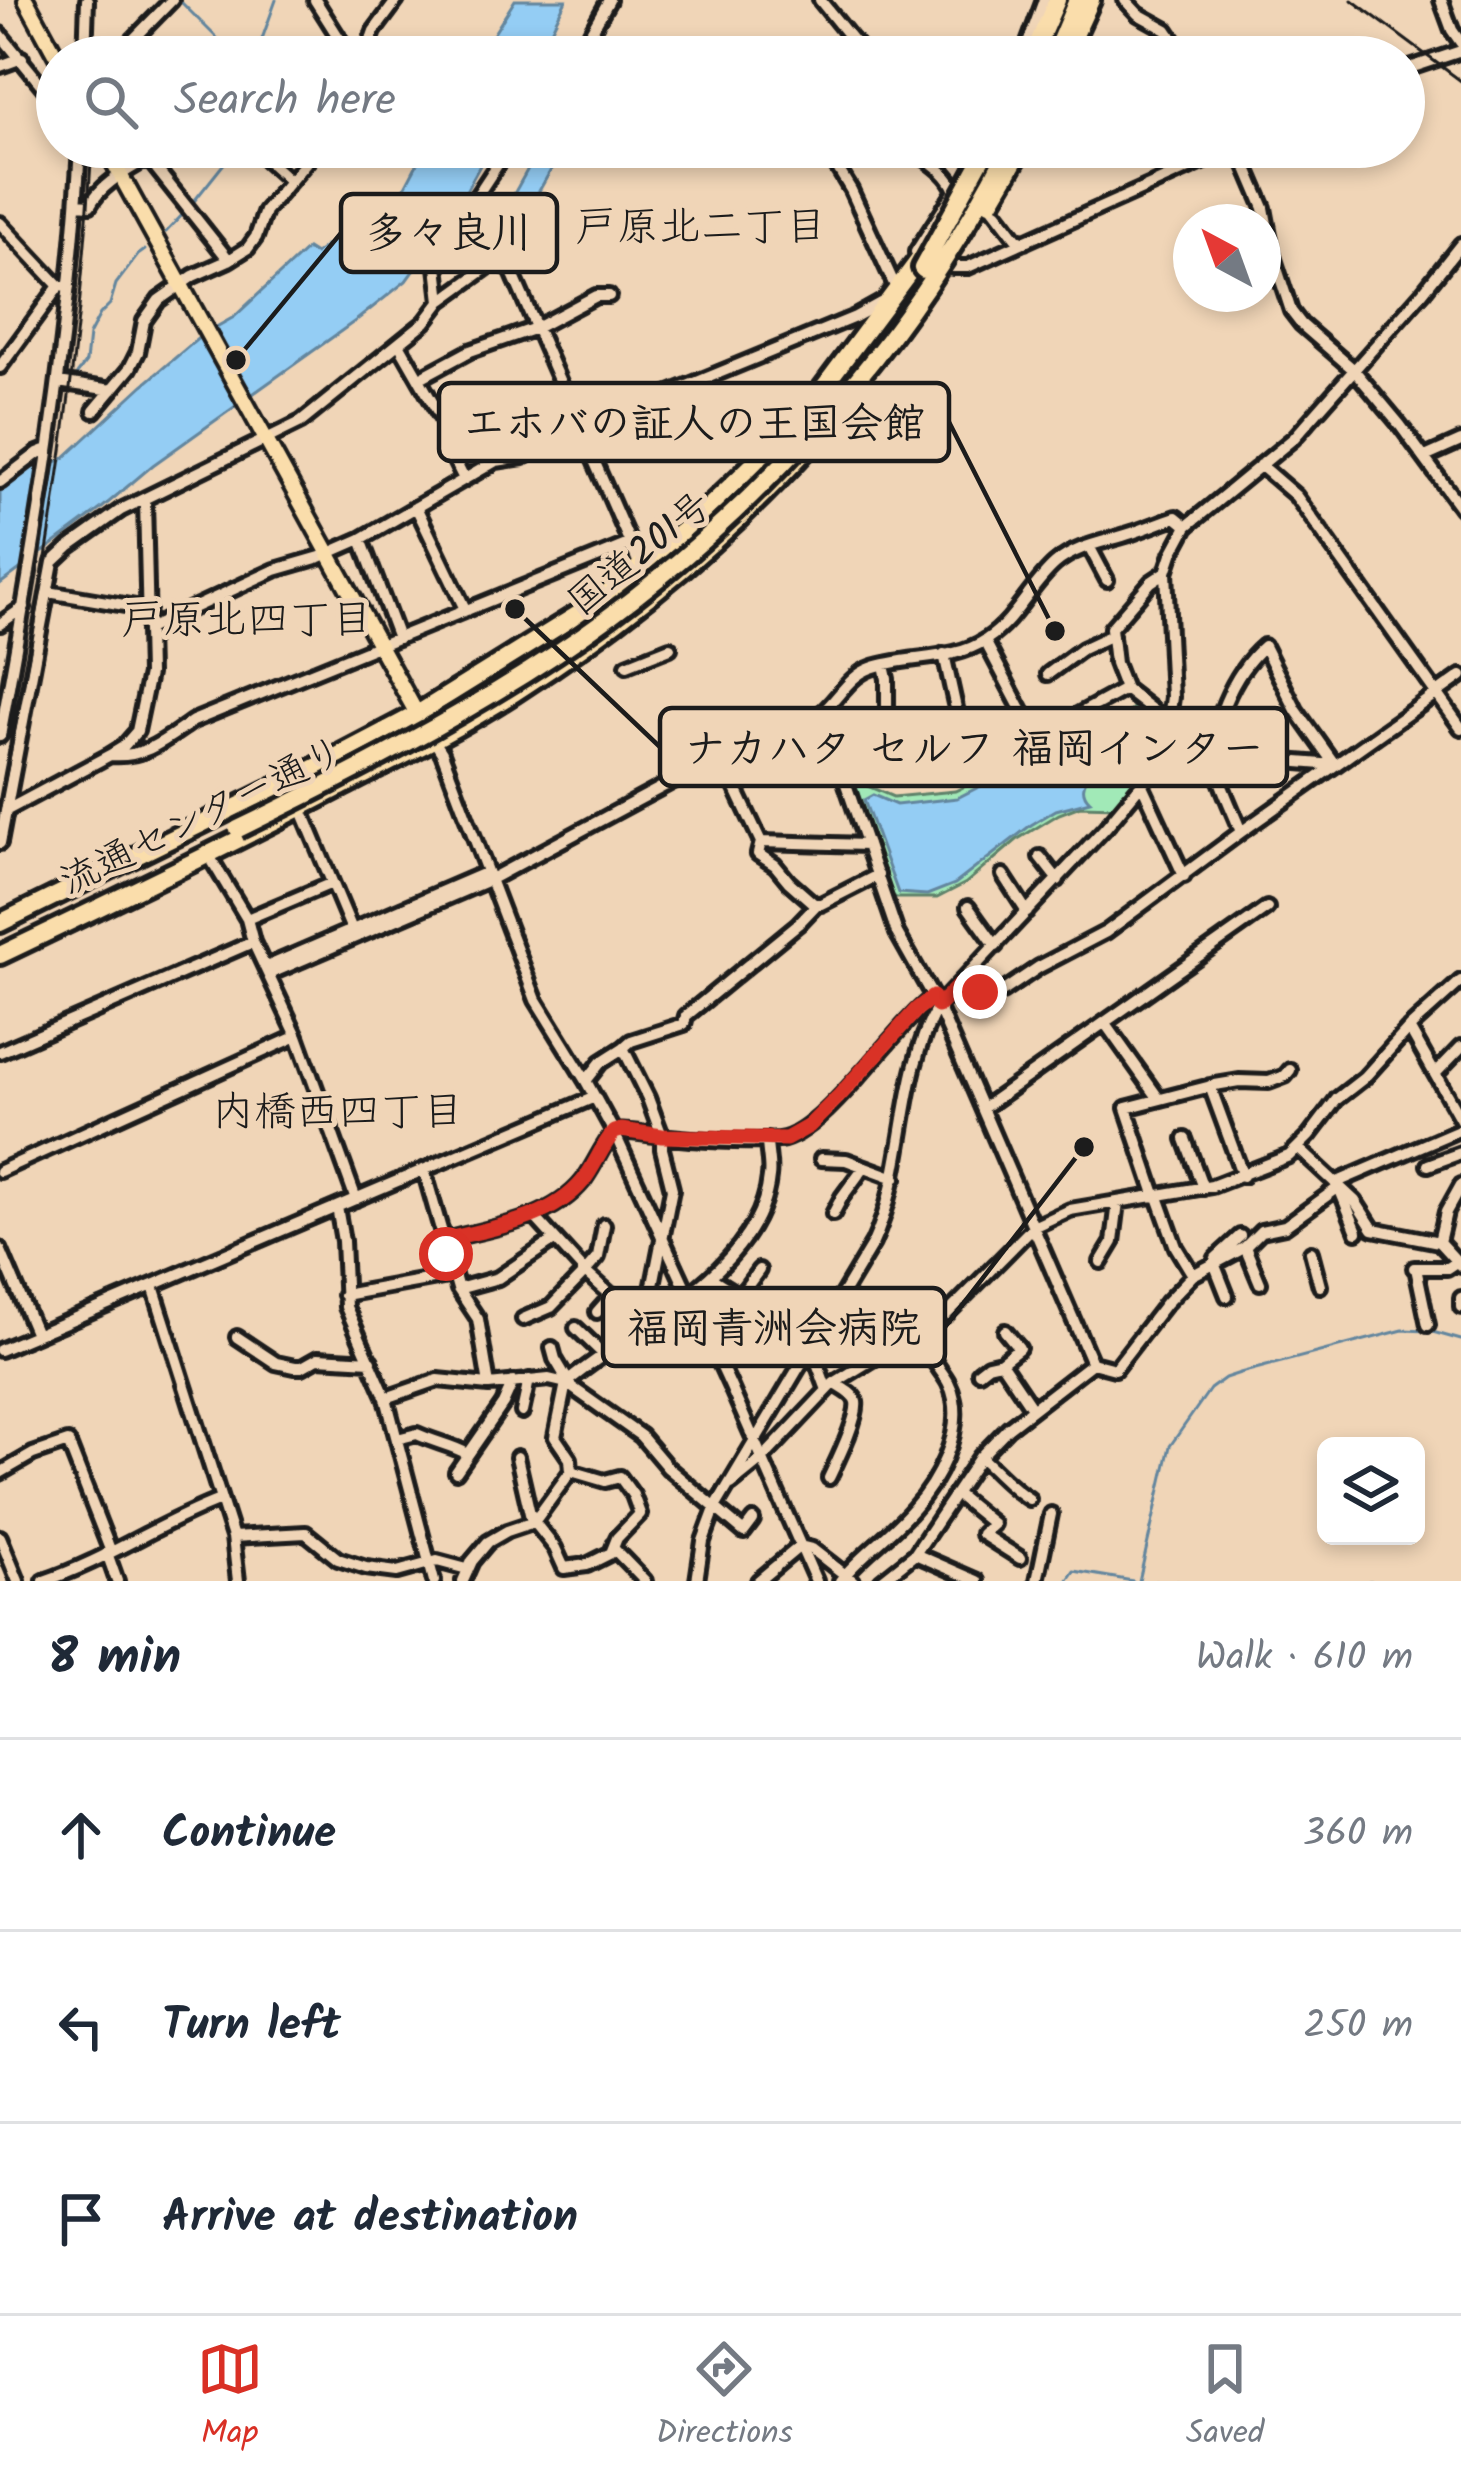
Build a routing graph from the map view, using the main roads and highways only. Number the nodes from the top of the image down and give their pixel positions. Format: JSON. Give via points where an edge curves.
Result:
{"nodes":[{"id":1,"x":26,"y":0,"type":"edge"},
{"id":2,"x":1046,"y":0,"type":"edge"},
{"id":3,"x":1057,"y":0,"type":"edge"},
{"id":4,"x":1067,"y":0,"type":"edge"},
{"id":5,"x":1084,"y":0,"type":"edge"},
{"id":6,"x":46,"y":36,"type":"edge"},
{"id":7,"x":1034,"y":36,"type":"edge"},
{"id":8,"x":1038,"y":36,"type":"edge"},
{"id":9,"x":1051,"y":36,"type":"edge"},
{"id":10,"x":1068,"y":36,"type":"edge"},
{"id":11,"x":116,"y":168,"type":"edge"},
{"id":12,"x":971,"y":168,"type":"edge"},
{"id":13,"x":972,"y":168,"type":"edge"},
{"id":14,"x":985,"y":168,"type":"edge"},
{"id":15,"x":1003,"y":168,"type":"edge"},
{"id":16,"x":1008,"y":168,"type":"edge"},
{"id":17,"x":924,"y":270,"type":"junction"},
{"id":18,"x":417,"y":714,"type":"junction"},
{"id":19,"x":435,"y":739,"type":"joint"},
{"id":20,"x":236,"y":824,"type":"junction"},
{"id":21,"x":0,"y":923,"type":"edge"},
{"id":22,"x":0,"y":934,"type":"edge"},
{"id":23,"x":0,"y":944,"type":"edge"},
{"id":24,"x":0,"y":955,"type":"edge"}],
"edges":[{"from":1,"to":6,"type":"main road"},
{"from":2,"to":7,"type":"highway"},
{"from":3,"to":8,"type":"highway"},
{"from":4,"to":9,"type":"highway"},
{"from":5,"to":10,"type":"highway"},
{"from":11,"to":18,"type":"main road"},
{"from":12,"to":18,"type":"highway","name":"国道201号","via":[[928,247],[814,400],[746,472],[596,603]]},
{"from":13,"to":17,"type":"highway","bridge":true},
{"from":14,"to":17,"type":"highway","bridge":true},
{"from":15,"to":19,"type":"highway","name":"国道201号","via":[[866,379],[766,493],[597,635]]},
{"from":16,"to":20,"type":"highway","bridge":true,"via":[[950,262],[862,371],[783,463],[693,547],[604,620],[420,736]]},
{"from":17,"to":20,"type":"highway","bridge":true,"via":[[786,445],[646,574],[458,704]]},
{"from":18,"to":21,"type":"highway","name":"流通センター通り"},
{"from":19,"to":24,"type":"highway","name":"流通センター通り"},
{"from":20,"to":22,"type":"highway"},
{"from":20,"to":23,"type":"highway"}]}
